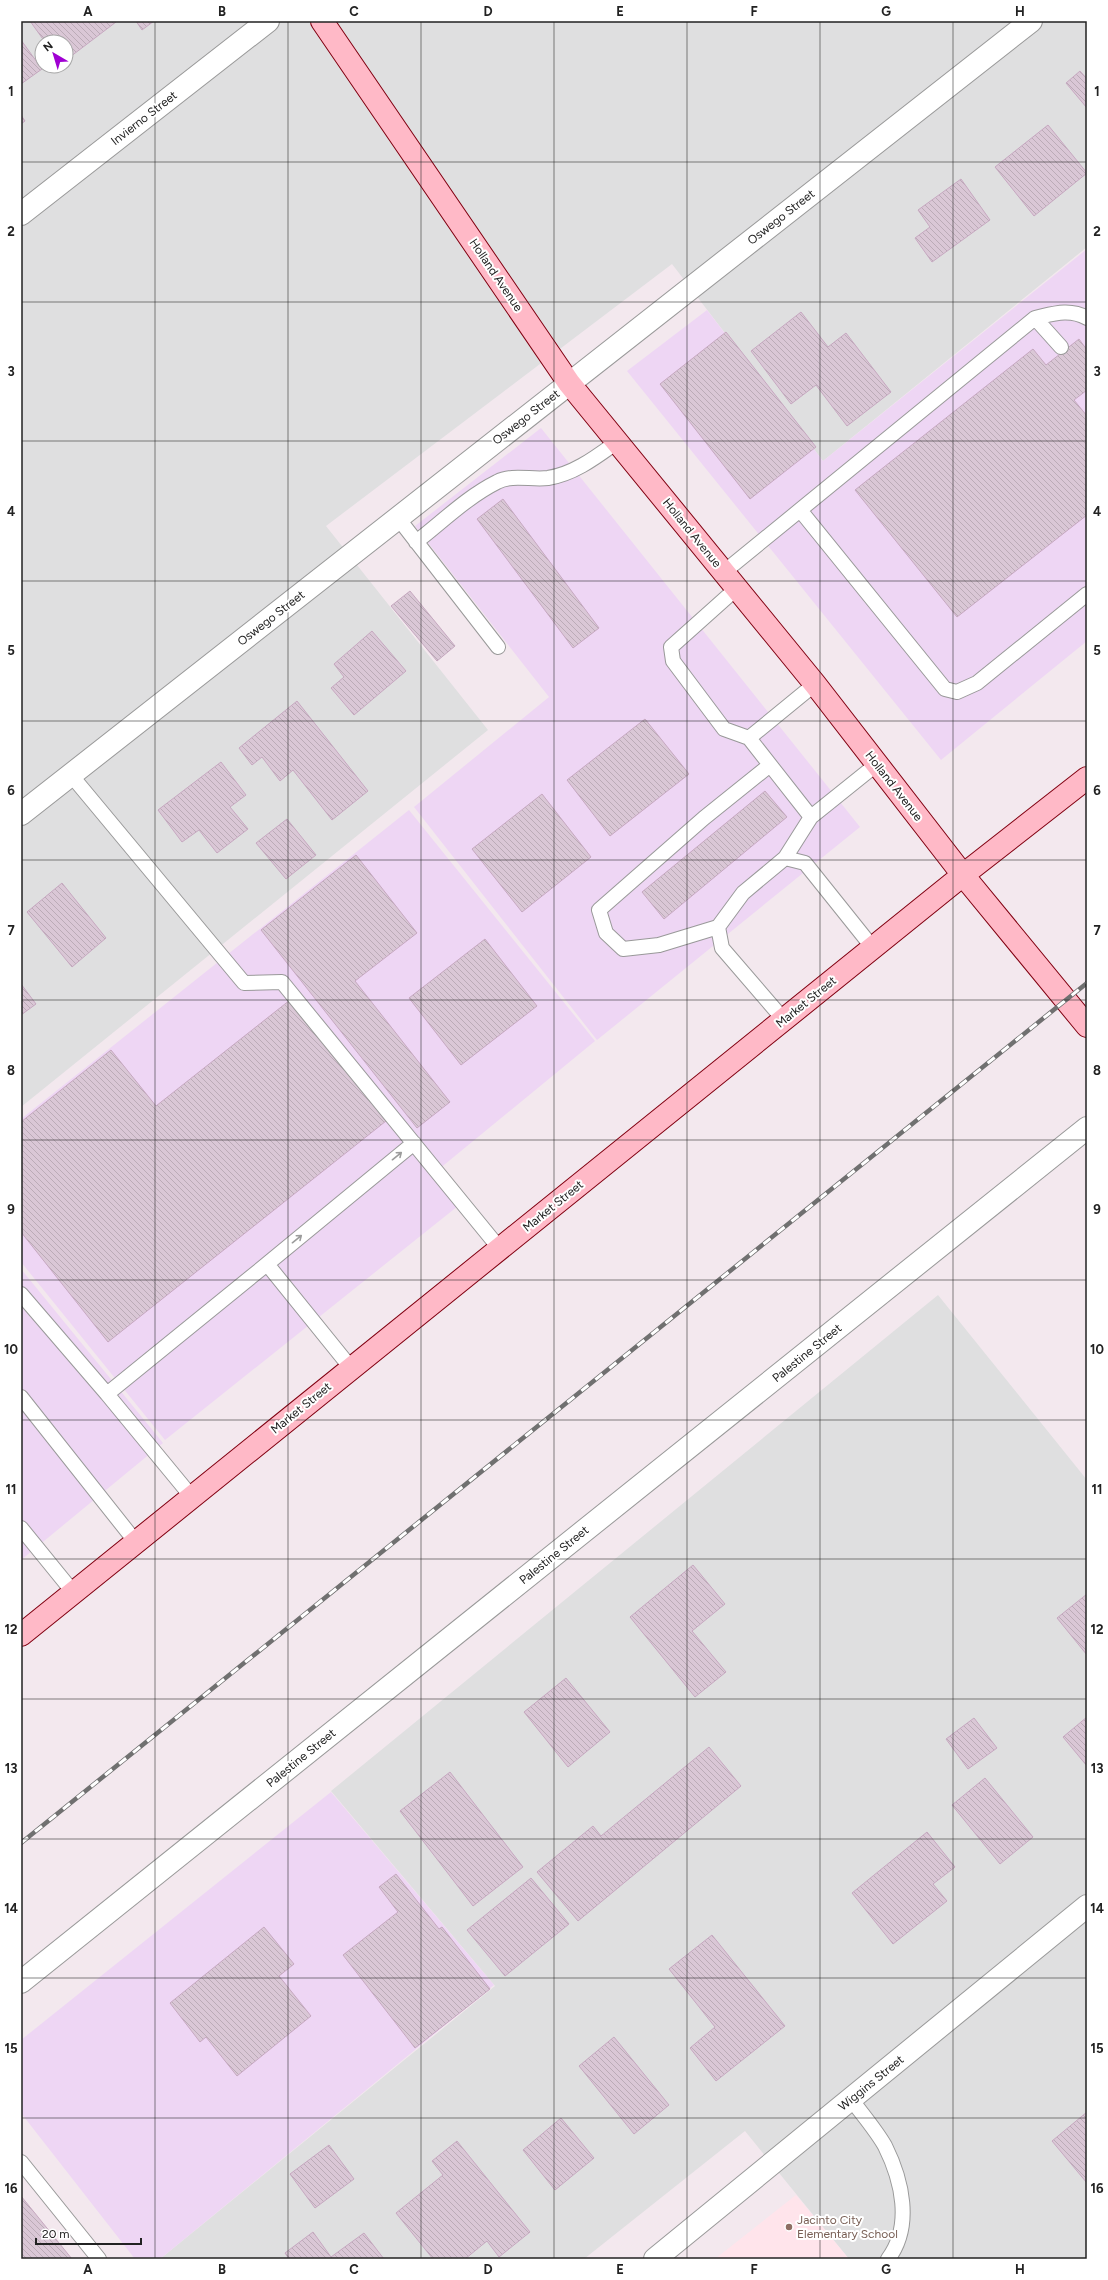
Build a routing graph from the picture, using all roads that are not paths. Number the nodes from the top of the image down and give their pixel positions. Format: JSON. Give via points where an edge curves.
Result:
{"nodes":[{"id":1,"x":268,"y":21,"type":"edge"},
{"id":2,"x":322,"y":21,"type":"edge"},
{"id":3,"x":1031,"y":21,"type":"edge"},
{"id":4,"x":21,"y":214,"type":"edge"},
{"id":5,"x":1035,"y":318,"type":"junction"},
{"id":6,"x":1087,"y":318,"type":"edge"},
{"id":7,"x":1061,"y":347,"type":"dead end"},
{"id":8,"x":569,"y":383,"type":"junction"},
{"id":9,"x":617,"y":442,"type":"junction"},
{"id":10,"x":800,"y":510,"type":"junction"},
{"id":11,"x":398,"y":518,"type":"junction"},
{"id":12,"x":416,"y":542,"type":"junction"},
{"id":13,"x":730,"y":580,"type":"junction"},
{"id":14,"x":1087,"y":594,"type":"edge"},
{"id":15,"x":498,"y":647,"type":"dead end"},
{"id":16,"x":815,"y":684,"type":"junction"},
{"id":17,"x":749,"y":738,"type":"junction"},
{"id":18,"x":877,"y":764,"type":"junction"},
{"id":19,"x":770,"y":765,"type":"junction"},
{"id":20,"x":71,"y":775,"type":"junction"},
{"id":21,"x":1087,"y":778,"type":"edge"},
{"id":22,"x":21,"y":814,"type":"edge"},
{"id":23,"x":810,"y":817,"type":"junction"},
{"id":24,"x":785,"y":858,"type":"junction"},
{"id":25,"x":963,"y":875,"type":"junction"},
{"id":26,"x":718,"y":927,"type":"junction"},
{"id":27,"x":873,"y":948,"type":"junction"},
{"id":28,"x":784,"y":1020,"type":"junction"},
{"id":29,"x":1087,"y":1026,"type":"edge"},
{"id":30,"x":1087,"y":1128,"type":"edge"},
{"id":31,"x":414,"y":1143,"type":"junction"},
{"id":32,"x":500,"y":1249,"type":"junction"},
{"id":33,"x":267,"y":1264,"type":"junction"},
{"id":34,"x":21,"y":1294,"type":"edge"},
{"id":35,"x":351,"y":1368,"type":"junction"},
{"id":36,"x":107,"y":1394,"type":"junction"},
{"id":37,"x":21,"y":1397,"type":"edge"},
{"id":38,"x":191,"y":1496,"type":"junction"},
{"id":39,"x":21,"y":1528,"type":"edge"},
{"id":40,"x":135,"y":1541,"type":"junction"},
{"id":41,"x":73,"y":1592,"type":"junction"},
{"id":42,"x":21,"y":1635,"type":"edge"},
{"id":43,"x":1087,"y":1906,"type":"edge"},
{"id":44,"x":21,"y":1982,"type":"edge"},
{"id":45,"x":851,"y":2099,"type":"junction"},
{"id":46,"x":21,"y":2162,"type":"edge"},
{"id":47,"x":99,"y":2259,"type":"edge"},
{"id":48,"x":654,"y":2259,"type":"edge"},
{"id":49,"x":888,"y":2259,"type":"edge"}],
"edges":[{"from":1,"to":4,"type":"street","name":"Invierno Street"},
{"from":2,"to":8,"type":"main road","name":"Holland Avenue"},
{"from":3,"to":8,"type":"street","name":"Oswego Street"},
{"from":5,"to":6,"type":"lane","via":[[1068,311]]},
{"from":5,"to":7,"type":"lane"},
{"from":5,"to":10,"type":"lane"},
{"from":8,"to":9,"type":"main road","name":"Holland Avenue"},
{"from":8,"to":11,"type":"street","name":"Oswego Street"},
{"from":9,"to":12,"type":"lane","via":[[580,468],[548,478],[498,481]]},
{"from":9,"to":13,"type":"main road","name":"Holland Avenue"},
{"from":10,"to":13,"type":"lane"},
{"from":10,"to":14,"type":"lane","via":[[945,689],[957,692],[977,683]]},
{"from":11,"to":12,"type":"lane"},
{"from":11,"to":20,"type":"street","name":"Oswego Street"},
{"from":12,"to":15,"type":"lane"},
{"from":13,"to":16,"type":"main road","name":"Holland Avenue"},
{"from":13,"to":17,"type":"lane","via":[[671,647],[673,662],[724,729]]},
{"from":16,"to":17,"type":"lane"},
{"from":16,"to":18,"type":"main road","name":"Holland Avenue"},
{"from":17,"to":19,"type":"lane"},
{"from":18,"to":23,"type":"lane"},
{"from":18,"to":25,"type":"main road","name":"Holland Avenue"},
{"from":19,"to":23,"type":"lane"},
{"from":19,"to":26,"type":"lane","via":[[704,818],[599,910],[606,932],[623,949],[659,945]]},
{"from":20,"to":22,"type":"street","name":"Oswego Street"},
{"from":20,"to":31,"type":"lane","via":[[244,983],[282,982]]},
{"from":21,"to":25,"type":"main road","name":"Market Street"},
{"from":23,"to":24,"type":"lane"},
{"from":24,"to":26,"type":"lane","via":[[743,893]]},
{"from":24,"to":27,"type":"lane","via":[[805,863]]},
{"from":25,"to":27,"type":"main road","name":"Market Street"},
{"from":25,"to":29,"type":"main road","name":"Holland Avenue"},
{"from":26,"to":28,"type":"lane","via":[[722,948]]},
{"from":27,"to":28,"type":"main road","name":"Market Street"},
{"from":28,"to":32,"type":"main road","name":"Market Street"},
{"from":30,"to":44,"type":"street","name":"Palestine Street"},
{"from":31,"to":32,"type":"lane"},
{"from":33,"to":31,"type":"lane","one_way":true},
{"from":32,"to":35,"type":"main road","name":"Market Street"},
{"from":33,"to":35,"type":"lane"},
{"from":33,"to":36,"type":"lane"},
{"from":34,"to":36,"type":"lane"},
{"from":35,"to":38,"type":"main road","name":"Market Street"},
{"from":36,"to":38,"type":"lane"},
{"from":37,"to":40,"type":"lane"},
{"from":38,"to":40,"type":"main road","name":"Market Street"},
{"from":39,"to":41,"type":"lane"},
{"from":40,"to":41,"type":"main road","name":"Market Street"},
{"from":41,"to":42,"type":"main road","name":"Market Street"},
{"from":43,"to":45,"type":"street","name":"Wiggins Street"},
{"from":45,"to":48,"type":"street","name":"Wiggins Street"},
{"from":45,"to":49,"type":"lane","via":[[884,2145],[897,2174],[902,2197],[903,2230]]},
{"from":46,"to":47,"type":"lane"}]}
